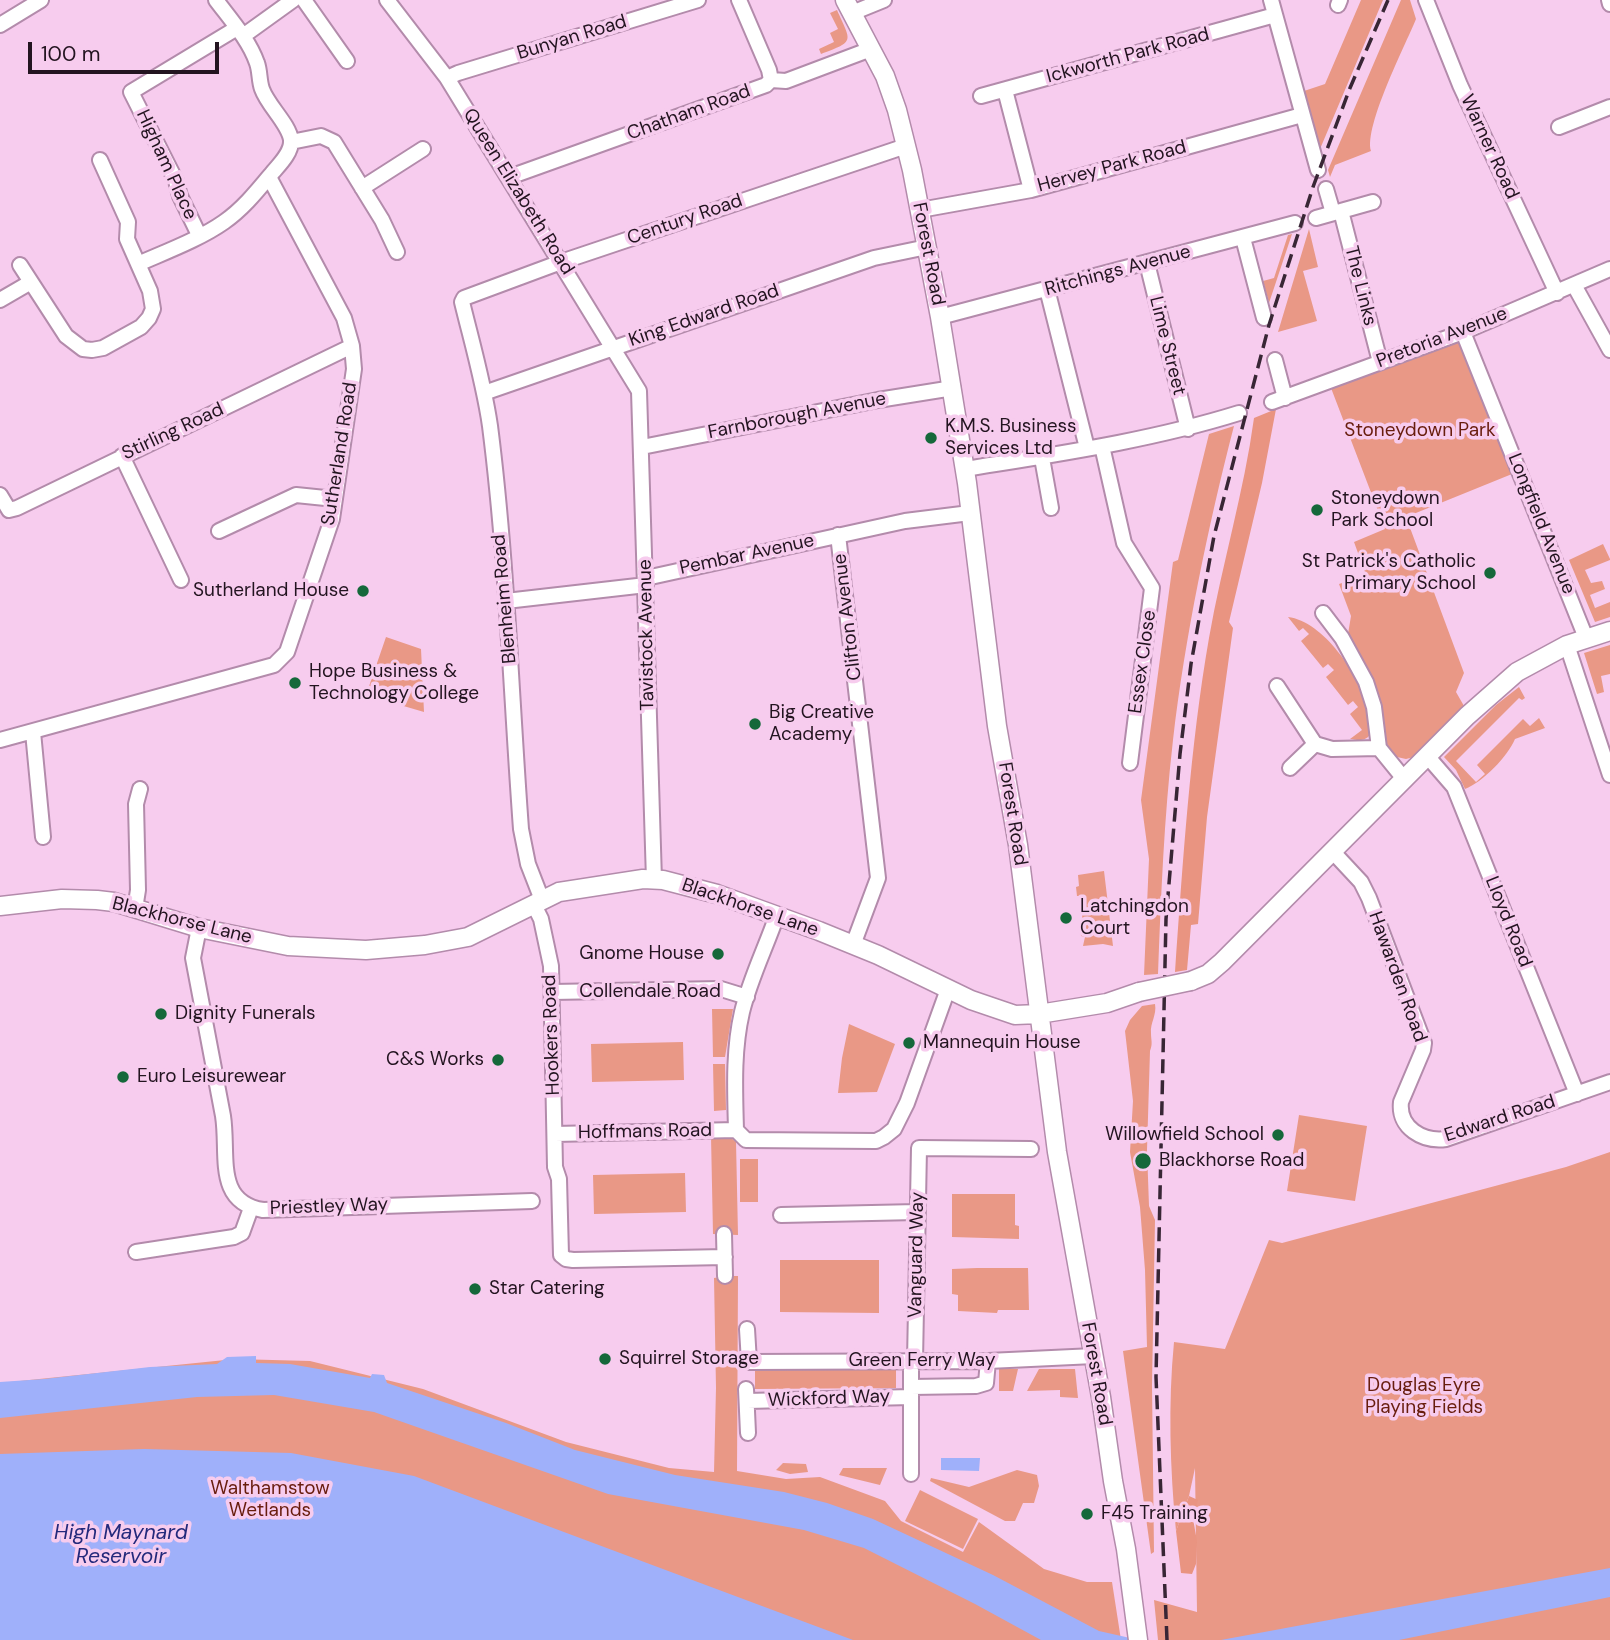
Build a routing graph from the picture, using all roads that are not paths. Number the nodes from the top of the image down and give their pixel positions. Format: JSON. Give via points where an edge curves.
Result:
{"nodes":[{"id":1,"x":41,"y":0,"type":"edge"},
{"id":2,"x":216,"y":0,"type":"edge"},
{"id":3,"x":293,"y":0,"type":"edge"},
{"id":4,"x":304,"y":0,"type":"edge"},
{"id":5,"x":387,"y":0,"type":"edge"},
{"id":6,"x":698,"y":0,"type":"edge"},
{"id":7,"x":739,"y":0,"type":"edge"},
{"id":8,"x":884,"y":0,"type":"edge"},
{"id":9,"x":1271,"y":0,"type":"edge"},
{"id":10,"x":1426,"y":0,"type":"edge"},
{"id":11,"x":848,"y":7,"type":"edge"},
{"id":12,"x":1275,"y":15,"type":"junction"},
{"id":13,"x":0,"y":25,"type":"edge"},
{"id":14,"x":240,"y":32,"type":"junction"},
{"id":15,"x":871,"y":49,"type":"junction"},
{"id":16,"x":348,"y":61,"type":"dead end"},
{"id":17,"x":447,"y":78,"type":"junction"},
{"id":18,"x":771,"y":80,"type":"junction"},
{"id":19,"x":1004,"y":90,"type":"junction"},
{"id":20,"x":981,"y":96,"type":"dead end"},
{"id":21,"x":1610,"y":107,"type":"edge"},
{"id":22,"x":1302,"y":116,"type":"junction"},
{"id":23,"x":1559,"y":127,"type":"dead end"},
{"id":24,"x":291,"y":142,"type":"junction"},
{"id":25,"x":906,"y":146,"type":"junction"},
{"id":26,"x":423,"y":149,"type":"dead end"},
{"id":27,"x":100,"y":160,"type":"dead end"},
{"id":28,"x":1318,"y":170,"type":"dead end"},
{"id":29,"x":506,"y":174,"type":"junction"},
{"id":30,"x":270,"y":177,"type":"junction"},
{"id":31,"x":362,"y":188,"type":"junction"},
{"id":32,"x":1031,"y":190,"type":"junction"},
{"id":33,"x":1326,"y":190,"type":"dead end"},
{"id":34,"x":1373,"y":202,"type":"dead end"},
{"id":35,"x":920,"y":211,"type":"junction"},
{"id":36,"x":1337,"y":212,"type":"junction"},
{"id":37,"x":1316,"y":218,"type":"dead end"},
{"id":38,"x":1294,"y":223,"type":"dead end"},
{"id":39,"x":199,"y":235,"type":"junction"},
{"id":40,"x":1243,"y":238,"type":"junction"},
{"id":41,"x":927,"y":247,"type":"junction"},
{"id":42,"x":397,"y":252,"type":"dead end"},
{"id":43,"x":561,"y":262,"type":"junction"},
{"id":44,"x":1147,"y":263,"type":"junction"},
{"id":45,"x":138,"y":264,"type":"junction"},
{"id":46,"x":20,"y":265,"type":"dead end"},
{"id":47,"x":1610,"y":269,"type":"edge"},
{"id":48,"x":30,"y":282,"type":"junction"},
{"id":49,"x":1574,"y":285,"type":"junction"},
{"id":50,"x":1047,"y":289,"type":"junction"},
{"id":51,"x":1556,"y":293,"type":"junction"},
{"id":52,"x":464,"y":298,"type":"joint"},
{"id":53,"x":0,"y":300,"type":"edge"},
{"id":54,"x":940,"y":317,"type":"junction"},
{"id":55,"x":1264,"y":318,"type":"dead end"},
{"id":56,"x":1463,"y":332,"type":"junction"},
{"id":57,"x":352,"y":346,"type":"junction"},
{"id":58,"x":613,"y":348,"type":"junction"},
{"id":59,"x":1610,"y":350,"type":"edge"},
{"id":60,"x":1275,"y":360,"type":"dead end"},
{"id":61,"x":1380,"y":362,"type":"junction"},
{"id":62,"x":953,"y":388,"type":"junction"},
{"id":63,"x":639,"y":391,"type":"joint"},
{"id":64,"x":484,"y":393,"type":"junction"},
{"id":65,"x":1239,"y":414,"type":"dead end"},
{"id":66,"x":1188,"y":429,"type":"junction"},
{"id":67,"x":642,"y":447,"type":"junction"},
{"id":68,"x":1094,"y":447,"type":"junction"},
{"id":69,"x":122,"y":456,"type":"junction"},
{"id":70,"x":1042,"y":458,"type":"junction"},
{"id":71,"x":965,"y":470,"type":"junction"},
{"id":72,"x":0,"y":495,"type":"edge"},
{"id":73,"x":335,"y":499,"type":"junction"},
{"id":74,"x":1051,"y":508,"type":"dead end"},
{"id":75,"x":5,"y":511,"type":"edge"},
{"id":76,"x":970,"y":513,"type":"junction"},
{"id":77,"x":219,"y":531,"type":"dead end"},
{"id":78,"x":838,"y":535,"type":"junction"},
{"id":79,"x":181,"y":580,"type":"dead end"},
{"id":80,"x":646,"y":581,"type":"junction"},
{"id":81,"x":506,"y":601,"type":"junction"},
{"id":82,"x":1323,"y":613,"type":"dead end"},
{"id":83,"x":1610,"y":631,"type":"edge"},
{"id":84,"x":1587,"y":638,"type":"junction"},
{"id":85,"x":1567,"y":645,"type":"junction"},
{"id":86,"x":1276,"y":686,"type":"dead end"},
{"id":87,"x":33,"y":732,"type":"junction"},
{"id":88,"x":0,"y":740,"type":"edge"},
{"id":89,"x":1315,"y":744,"type":"junction"},
{"id":90,"x":1379,"y":748,"type":"junction"},
{"id":91,"x":1428,"y":757,"type":"junction"},
{"id":92,"x":1130,"y":763,"type":"dead end"},
{"id":93,"x":1290,"y":768,"type":"dead end"},
{"id":94,"x":1610,"y":775,"type":"edge"},
{"id":95,"x":1405,"y":780,"type":"junction"},
{"id":96,"x":140,"y":789,"type":"dead end"},
{"id":97,"x":43,"y":837,"type":"dead end"},
{"id":98,"x":1333,"y":852,"type":"junction"},
{"id":99,"x":654,"y":880,"type":"junction"},
{"id":100,"x":538,"y":902,"type":"junction"},
{"id":101,"x":0,"y":906,"type":"edge"},
{"id":102,"x":135,"y":909,"type":"junction"},
{"id":103,"x":777,"y":915,"type":"junction"},
{"id":104,"x":199,"y":928,"type":"junction"},
{"id":105,"x":853,"y":945,"type":"junction"},
{"id":106,"x":948,"y":989,"type":"junction"},
{"id":107,"x":552,"y":992,"type":"junction"},
{"id":108,"x":747,"y":997,"type":"junction"},
{"id":109,"x":1039,"y":1014,"type":"junction"},
{"id":110,"x":1610,"y":1082,"type":"edge"},
{"id":111,"x":1577,"y":1094,"type":"junction"},
{"id":112,"x":1400,"y":1111,"type":"joint"},
{"id":113,"x":736,"y":1130,"type":"junction"},
{"id":114,"x":555,"y":1134,"type":"junction"},
{"id":115,"x":1031,"y":1149,"type":"dead end"},
{"id":116,"x":532,"y":1201,"type":"dead end"},
{"id":117,"x":251,"y":1208,"type":"junction"},
{"id":118,"x":917,"y":1212,"type":"junction"},
{"id":119,"x":781,"y":1215,"type":"dead end"},
{"id":120,"x":724,"y":1234,"type":"dead end"},
{"id":121,"x":136,"y":1252,"type":"dead end"},
{"id":122,"x":725,"y":1257,"type":"junction"},
{"id":123,"x":725,"y":1276,"type":"dead end"},
{"id":124,"x":747,"y":1329,"type":"dead end"},
{"id":125,"x":1094,"y":1356,"type":"junction"},
{"id":126,"x":988,"y":1361,"type":"junction"},
{"id":127,"x":913,"y":1366,"type":"junction"},
{"id":128,"x":911,"y":1392,"type":"junction"},
{"id":129,"x":748,"y":1433,"type":"dead end"},
{"id":130,"x":911,"y":1474,"type":"dead end"},
{"id":131,"x":1136,"y":1631,"type":"edge"}],
"edges":[{"from":1,"to":13,"type":"street"},
{"from":2,"to":14,"type":"street"},
{"from":3,"to":14,"type":"street"},
{"from":4,"to":16,"type":"street"},
{"from":5,"to":17,"type":"street","name":"Queen Elizabeth Road"},
{"from":6,"to":17,"type":"street","name":"Bunyan Road"},
{"from":7,"to":18,"type":"street"},
{"from":8,"to":11,"type":"street"},
{"from":9,"to":12,"type":"street"},
{"from":10,"to":51,"type":"street","name":"Warner Road"},
{"from":11,"to":15,"type":"main road","name":"Forest Road"},
{"from":12,"to":19,"type":"street","name":"Ickworth Park Road"},
{"from":12,"to":22,"type":"street"},
{"from":14,"to":24,"type":"street","via":[[257,64],[261,88]]},
{"from":14,"to":39,"type":"street","name":"Higham Place","via":[[131,92]]},
{"from":15,"to":18,"type":"street","name":"Chatham Road","via":[[786,81]]},
{"from":15,"to":25,"type":"main road","name":"Forest Road","via":[[892,94]]},
{"from":17,"to":29,"type":"street","name":"Queen Elizabeth Road"},
{"from":18,"to":29,"type":"street","name":"Chatham Road","via":[[515,175]]},
{"from":19,"to":20,"type":"street","name":"Ickworth Park Road"},
{"from":19,"to":32,"type":"street"},
{"from":21,"to":23,"type":"street"},
{"from":22,"to":28,"type":"street"},
{"from":22,"to":32,"type":"street","name":"Hervey Park Road"},
{"from":24,"to":30,"type":"street"},
{"from":24,"to":31,"type":"street","via":[[321,136],[334,142]]},
{"from":25,"to":35,"type":"main road","name":"Forest Road"},
{"from":25,"to":43,"type":"street","name":"Century Road"},
{"from":26,"to":31,"type":"street"},
{"from":27,"to":45,"type":"street","via":[[128,222],[127,239]]},
{"from":29,"to":43,"type":"street","name":"Queen Elizabeth Road"},
{"from":30,"to":39,"type":"street","via":[[223,223]]},
{"from":30,"to":57,"type":"street","name":"Sutherland Road","via":[[344,317]]},
{"from":31,"to":42,"type":"street"},
{"from":32,"to":35,"type":"street","name":"Hervey Park Road"},
{"from":33,"to":36,"type":"street","name":"The Links"},
{"from":34,"to":36,"type":"street"},
{"from":35,"to":41,"type":"main road","name":"Forest Road"},
{"from":36,"to":37,"type":"street"},
{"from":36,"to":61,"type":"street","name":"The Links"},
{"from":38,"to":40,"type":"street","name":"Ritchings Avenue"},
{"from":39,"to":45,"type":"street"},
{"from":40,"to":44,"type":"street","name":"Ritchings Avenue"},
{"from":40,"to":55,"type":"street"},
{"from":41,"to":54,"type":"main road","name":"Forest Road"},
{"from":41,"to":58,"type":"street","name":"King Edward Road","via":[[874,258]]},
{"from":43,"to":52,"type":"street","name":"Century Road"},
{"from":43,"to":58,"type":"street","name":"Queen Elizabeth Road"},
{"from":44,"to":50,"type":"street","name":"Ritchings Avenue"},
{"from":44,"to":66,"type":"street","name":"Lime Street"},
{"from":45,"to":48,"type":"street","via":[[152,300],[149,318],[141,327],[92,350],[66,336]]},
{"from":46,"to":48,"type":"street"},
{"from":47,"to":49,"type":"street","name":"Pretoria Avenue"},
{"from":48,"to":53,"type":"street"},
{"from":49,"to":51,"type":"street","name":"Pretoria Avenue"},
{"from":49,"to":59,"type":"street"},
{"from":50,"to":54,"type":"street","name":"Ritchings Avenue"},
{"from":50,"to":68,"type":"street","name":"Essex Close"},
{"from":51,"to":56,"type":"street","name":"Pretoria Avenue"},
{"from":52,"to":64,"type":"street","name":"Blenheim Road"},
{"from":54,"to":62,"type":"main road","name":"Forest Road"},
{"from":56,"to":61,"type":"street","name":"Pretoria Avenue"},
{"from":56,"to":84,"type":"street","name":"Longfield Avenue"},
{"from":57,"to":69,"type":"street","name":"Stirling Road"},
{"from":57,"to":73,"type":"street","name":"Sutherland Road","via":[[354,369]]},
{"from":58,"to":63,"type":"street","name":"Queen Elizabeth Road"},
{"from":58,"to":64,"type":"street","name":"King Edward Road"},
{"from":60,"to":61,"type":"street","name":"Pretoria Avenue","via":[[1279,400]]},
{"from":62,"to":67,"type":"street","name":"Farnborough Avenue"},
{"from":62,"to":71,"type":"main road","name":"Forest Road"},
{"from":63,"to":67,"type":"street","name":"Tavistock Avenue"},
{"from":64,"to":81,"type":"street","name":"Blenheim Road"},
{"from":65,"to":66,"type":"street"},
{"from":66,"to":68,"type":"street"},
{"from":67,"to":80,"type":"street","name":"Tavistock Avenue"},
{"from":68,"to":70,"type":"street"},
{"from":68,"to":92,"type":"street","name":"Essex Close","via":[[1124,543],[1152,588]]},
{"from":69,"to":75,"type":"street","name":"Stirling Road"},
{"from":69,"to":79,"type":"street"},
{"from":70,"to":71,"type":"street"},
{"from":70,"to":74,"type":"street"},
{"from":71,"to":76,"type":"main road","name":"Forest Road"},
{"from":72,"to":75,"type":"street","name":"Stirling Road"},
{"from":73,"to":77,"type":"street","via":[[296,495]]},
{"from":73,"to":87,"type":"street","name":"Sutherland Road","via":[[323,549],[287,652],[274,665]]},
{"from":76,"to":78,"type":"street","name":"Pembar Avenue"},
{"from":76,"to":109,"type":"main road","name":"Forest Road"},
{"from":78,"to":80,"type":"street","name":"Pembar Avenue"},
{"from":78,"to":105,"type":"street","name":"Clifton Avenue","via":[[877,878]]},
{"from":80,"to":81,"type":"street","name":"Pembar Avenue"},
{"from":80,"to":99,"type":"street","name":"Tavistock Avenue"},
{"from":81,"to":100,"type":"street","name":"Blenheim Road","via":[[522,829]]},
{"from":82,"to":90,"type":"street","via":[[1366,682]]},
{"from":83,"to":84,"type":"main road"},
{"from":84,"to":85,"type":"main road"},
{"from":85,"to":91,"type":"main road","via":[[1517,672]]},
{"from":85,"to":94,"type":"street"},
{"from":86,"to":89,"type":"street"},
{"from":87,"to":88,"type":"street","name":"Sutherland Road"},
{"from":87,"to":97,"type":"street"},
{"from":89,"to":90,"type":"street","via":[[1332,749]]},
{"from":89,"to":93,"type":"street"},
{"from":90,"to":95,"type":"street"},
{"from":91,"to":95,"type":"main road"},
{"from":91,"to":111,"type":"street","name":"Lloyd Road","via":[[1454,787]]},
{"from":95,"to":98,"type":"main road"},
{"from":96,"to":102,"type":"street"},
{"from":98,"to":109,"type":"main road","bridge":true,"via":[[1208,974],[1107,1003]]},
{"from":98,"to":112,"type":"street","name":"Hawarden Road","via":[[1361,881],[1424,1043]]},
{"from":99,"to":100,"type":"main road","name":"Blackhorse Lane","via":[[594,885]]},
{"from":99,"to":103,"type":"main road","name":"Blackhorse Lane","via":[[717,894]]},
{"from":100,"to":104,"type":"main road","name":"Blackhorse Lane","via":[[468,937],[366,950],[288,946]]},
{"from":100,"to":107,"type":"street","name":"Hookers Road"},
{"from":101,"to":102,"type":"main road","name":"Blackhorse Lane","via":[[82,900]]},
{"from":102,"to":104,"type":"main road","name":"Blackhorse Lane"},
{"from":103,"to":105,"type":"main road","name":"Blackhorse Lane"},
{"from":103,"to":108,"type":"street"},
{"from":104,"to":117,"type":"street","name":"Priestley Way","via":[[193,958],[223,1116],[229,1188]]},
{"from":105,"to":106,"type":"main road","name":"Blackhorse Lane"},
{"from":106,"to":109,"type":"main road","name":"Blackhorse Lane","via":[[1011,1013]]},
{"from":106,"to":113,"type":"street","via":[[907,1103],[894,1129],[884,1137],[876,1141],[755,1142],[742,1138]]},
{"from":107,"to":108,"type":"street","name":"Collendale Road","via":[[721,989]]},
{"from":107,"to":114,"type":"street","name":"Hookers Road"},
{"from":108,"to":113,"type":"street","via":[[735,1060]]},
{"from":109,"to":125,"type":"main road","name":"Forest Road","via":[[1057,1152]]},
{"from":110,"to":111,"type":"street","name":"Edward Road"},
{"from":111,"to":112,"type":"street","name":"Edward Road","via":[[1439,1140],[1411,1129]]},
{"from":113,"to":114,"type":"street","name":"Hoffmans Road"},
{"from":114,"to":122,"type":"street","name":"Hookers Road","via":[[560,1248],[566,1259]]},
{"from":115,"to":118,"type":"street","name":"Vanguard Way","via":[[919,1148]]},
{"from":116,"to":117,"type":"street","name":"Priestley Way"},
{"from":117,"to":121,"type":"street","via":[[242,1233],[234,1237]]},
{"from":118,"to":119,"type":"street"},
{"from":118,"to":127,"type":"street","name":"Vanguard Way"},
{"from":120,"to":122,"type":"street"},
{"from":122,"to":123,"type":"street"},
{"from":124,"to":127,"type":"street","name":"Green Ferry Way","via":[[749,1362]]},
{"from":125,"to":126,"type":"street","name":"Green Ferry Way"},
{"from":125,"to":131,"type":"main road","name":"Forest Road"},
{"from":126,"to":127,"type":"street","name":"Green Ferry Way"},
{"from":126,"to":128,"type":"street","name":"Wickford Way","via":[[986,1383]]},
{"from":127,"to":128,"type":"street","name":"Vanguard Way"},
{"from":128,"to":129,"type":"street","name":"Wickford Way","via":[[746,1395]]},
{"from":128,"to":130,"type":"street","name":"Vanguard Way"}]}
